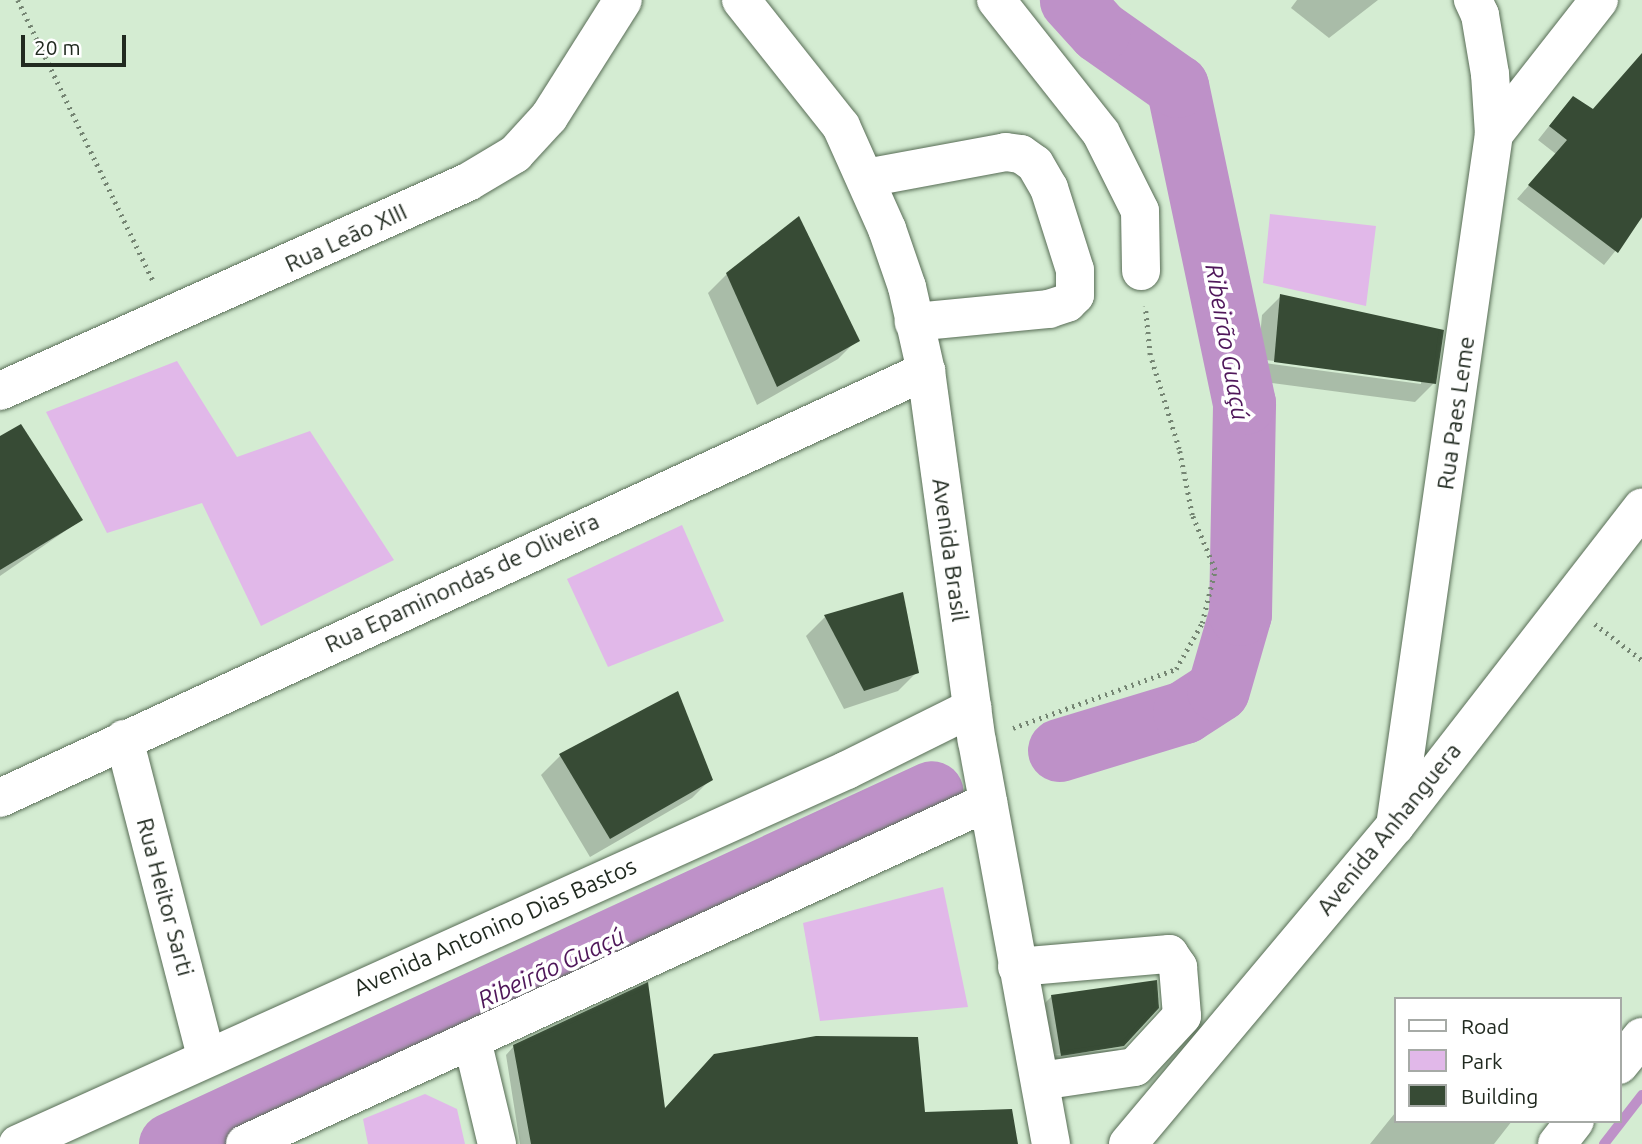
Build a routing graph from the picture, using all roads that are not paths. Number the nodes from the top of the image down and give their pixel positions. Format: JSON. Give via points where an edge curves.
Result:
{"nodes":[{"id":1,"x":624,"y":0,"type":"edge"},
{"id":2,"x":741,"y":0,"type":"edge"},
{"id":3,"x":996,"y":0,"type":"edge"},
{"id":4,"x":1473,"y":0,"type":"edge"},
{"id":5,"x":1599,"y":0,"type":"edge"},
{"id":6,"x":1494,"y":134,"type":"junction"},
{"id":7,"x":866,"y":177,"type":"junction"},
{"id":8,"x":1141,"y":271,"type":"road end"},
{"id":9,"x":914,"y":321,"type":"junction"},
{"id":10,"x":926,"y":371,"type":"junction"},
{"id":11,"x":0,"y":391,"type":"edge"},
{"id":12,"x":1642,"y":508,"type":"edge"},
{"id":13,"x":974,"y":724,"type":"junction"},
{"id":14,"x":124,"y":739,"type":"junction"},
{"id":15,"x":0,"y":798,"type":"edge"},
{"id":16,"x":988,"y":802,"type":"junction"},
{"id":17,"x":1395,"y":826,"type":"junction"},
{"id":18,"x":1017,"y":967,"type":"junction"},
{"id":19,"x":1642,"y":1037,"type":"edge"},
{"id":20,"x":472,"y":1040,"type":"junction"},
{"id":21,"x":206,"y":1056,"type":"junction"},
{"id":22,"x":1621,"y":1063,"type":"edge"},
{"id":23,"x":1040,"y":1081,"type":"junction"},
{"id":24,"x":1573,"y":1123,"type":"edge"},
{"id":25,"x":18,"y":1144,"type":"edge"},
{"id":26,"x":245,"y":1144,"type":"edge"},
{"id":27,"x":497,"y":1144,"type":"edge"},
{"id":28,"x":1051,"y":1144,"type":"edge"},
{"id":29,"x":1128,"y":1144,"type":"edge"},
{"id":30,"x":1557,"y":1144,"type":"edge"}],
"edges":[{"from":1,"to":11,"type":"street","name":"Rua Leão XIII","via":[[549,117],[515,154],[468,182]]},
{"from":2,"to":7,"type":"street","name":"Avenida Brasil","via":[[842,126]]},
{"from":3,"to":8,"type":"street","via":[[1101,133],[1140,211]]},
{"from":4,"to":6,"type":"street","name":"Rua Paes Leme","via":[[1490,74]]},
{"from":5,"to":6,"type":"street"},
{"from":6,"to":17,"type":"street","name":"Rua Paes Leme"},
{"from":7,"to":9,"type":"street","name":"Avenida Brasil"},
{"from":7,"to":9,"type":"street","via":[[1006,152],[1021,154],[1035,164],[1049,188],[1075,270],[1075,295],[1067,303],[1049,309]]},
{"from":9,"to":10,"type":"street","name":"Avenida Brasil"},
{"from":10,"to":13,"type":"street","name":"Avenida Brasil"},
{"from":10,"to":14,"type":"street","name":"Rua Epaminondas de Oliveira"},
{"from":12,"to":17,"type":"street","name":"Avenida Anhanguera"},
{"from":13,"to":16,"type":"street","name":"Avenida Brasil"},
{"from":13,"to":21,"type":"street","name":"Avenida Antonino Dias Bastos","via":[[847,770]]},
{"from":14,"to":15,"type":"street","name":"Rua Epaminondas de Oliveira"},
{"from":14,"to":21,"type":"street","name":"Rua Heitor Sarti"},
{"from":16,"to":18,"type":"street","name":"Avenida Brasil"},
{"from":16,"to":20,"type":"street"},
{"from":17,"to":29,"type":"street","name":"Avenida Anhanguera"},
{"from":18,"to":23,"type":"street","name":"Avenida Brasil"},
{"from":18,"to":23,"type":"street","via":[[1169,954],[1178,968],[1182,1016],[1135,1067]]},
{"from":19,"to":22,"type":"street"},
{"from":20,"to":26,"type":"street"},
{"from":20,"to":27,"type":"street"},
{"from":21,"to":25,"type":"street","name":"Avenida Antonino Dias Bastos"},
{"from":23,"to":28,"type":"street","name":"Avenida Brasil"},
{"from":24,"to":30,"type":"street"}]}
